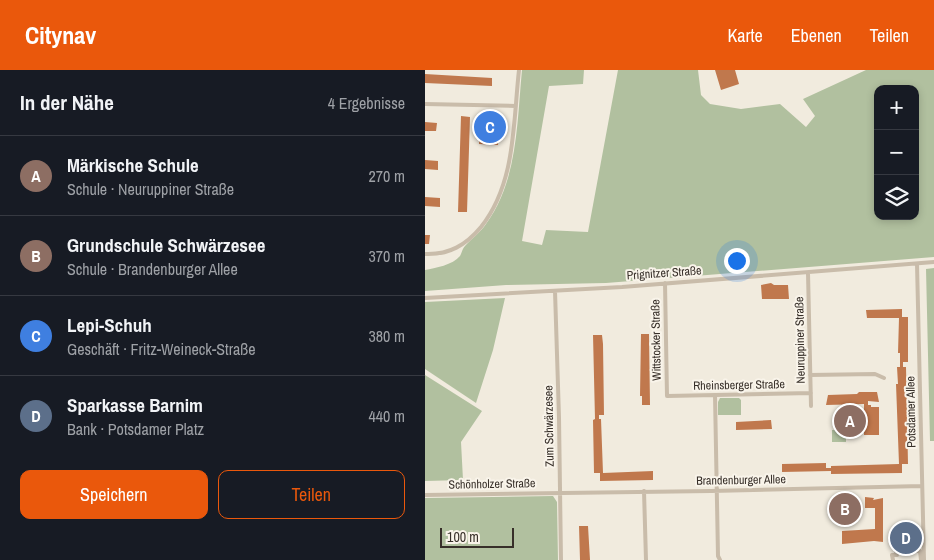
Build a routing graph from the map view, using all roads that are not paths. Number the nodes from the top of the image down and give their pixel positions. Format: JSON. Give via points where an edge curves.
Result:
{"nodes":[{"id":1,"x":519,"y":70,"type":"edge"},
{"id":2,"x":425,"y":104,"type":"edge"},
{"id":3,"x":516,"y":106,"type":"junction"},
{"id":4,"x":425,"y":254,"type":"edge"},
{"id":5,"x":934,"y":262,"type":"edge"},
{"id":6,"x":917,"y":264,"type":"junction"},
{"id":7,"x":808,"y":273,"type":"junction"},
{"id":8,"x":665,"y":283,"type":"junction"},
{"id":9,"x":555,"y":291,"type":"junction"},
{"id":10,"x":425,"y":298,"type":"edge"},
{"id":11,"x":810,"y":375,"type":"junction"},
{"id":12,"x":884,"y":378,"type":"dead end"},
{"id":13,"x":811,"y":393,"type":"junction"},
{"id":14,"x":715,"y":395,"type":"junction"},
{"id":15,"x":667,"y":396,"type":"joint"},
{"id":16,"x":811,"y":406,"type":"dead end"},
{"id":17,"x":922,"y":486,"type":"junction"},
{"id":18,"x":644,"y":491,"type":"junction"},
{"id":19,"x":717,"y":491,"type":"junction"},
{"id":20,"x":559,"y":493,"type":"junction"},
{"id":21,"x":425,"y":495,"type":"edge"},
{"id":22,"x":561,"y":560,"type":"edge"},
{"id":23,"x":646,"y":560,"type":"edge"},
{"id":24,"x":721,"y":560,"type":"edge"},
{"id":25,"x":893,"y":560,"type":"edge"},
{"id":26,"x":922,"y":560,"type":"edge"}],
"edges":[{"from":1,"to":3,"type":"street"},
{"from":2,"to":3,"type":"street"},
{"from":3,"to":4,"type":"street","via":[[509,167],[495,207],[475,234],[463,244],[442,254]]},
{"from":5,"to":6,"type":"street","name":"Prignitzer Straße"},
{"from":6,"to":7,"type":"street","name":"Prignitzer Straße"},
{"from":6,"to":17,"type":"street","name":"Potsdamer Allee"},
{"from":7,"to":8,"type":"street","name":"Prignitzer Straße"},
{"from":7,"to":11,"type":"street","name":"Neuruppiner Straße"},
{"from":8,"to":9,"type":"street","name":"Prignitzer Straße"},
{"from":8,"to":15,"type":"street","name":"Wittstocker Straße"},
{"from":9,"to":10,"type":"street","name":"Prignitzer Straße"},
{"from":9,"to":20,"type":"street","name":"Zum Schwärzesee"},
{"from":11,"to":12,"type":"street","via":[[875,374]]},
{"from":11,"to":13,"type":"street","name":"Neuruppiner Straße"},
{"from":13,"to":14,"type":"street","name":"Rheinsberger Straße"},
{"from":13,"to":16,"type":"street","name":"Neuruppiner Straße"},
{"from":14,"to":15,"type":"street","name":"Rheinsberger Straße"},
{"from":14,"to":19,"type":"street"},
{"from":17,"to":19,"type":"street","name":"Brandenburger Allee"},
{"from":17,"to":26,"type":"street","name":"Potsdamer Allee"},
{"from":18,"to":19,"type":"street","name":"Brandenburger Allee"},
{"from":18,"to":20,"type":"street","name":"Brandenburger Allee"},
{"from":18,"to":23,"type":"street"},
{"from":19,"to":24,"type":"street","via":[[718,556]]},
{"from":20,"to":21,"type":"street","name":"Schönholzer Straße"},
{"from":20,"to":22,"type":"street","name":"Zum Schwärzesee"},
{"from":25,"to":26,"type":"street","via":[[892,555],[897,555],[896,551],[921,551]]}]}
